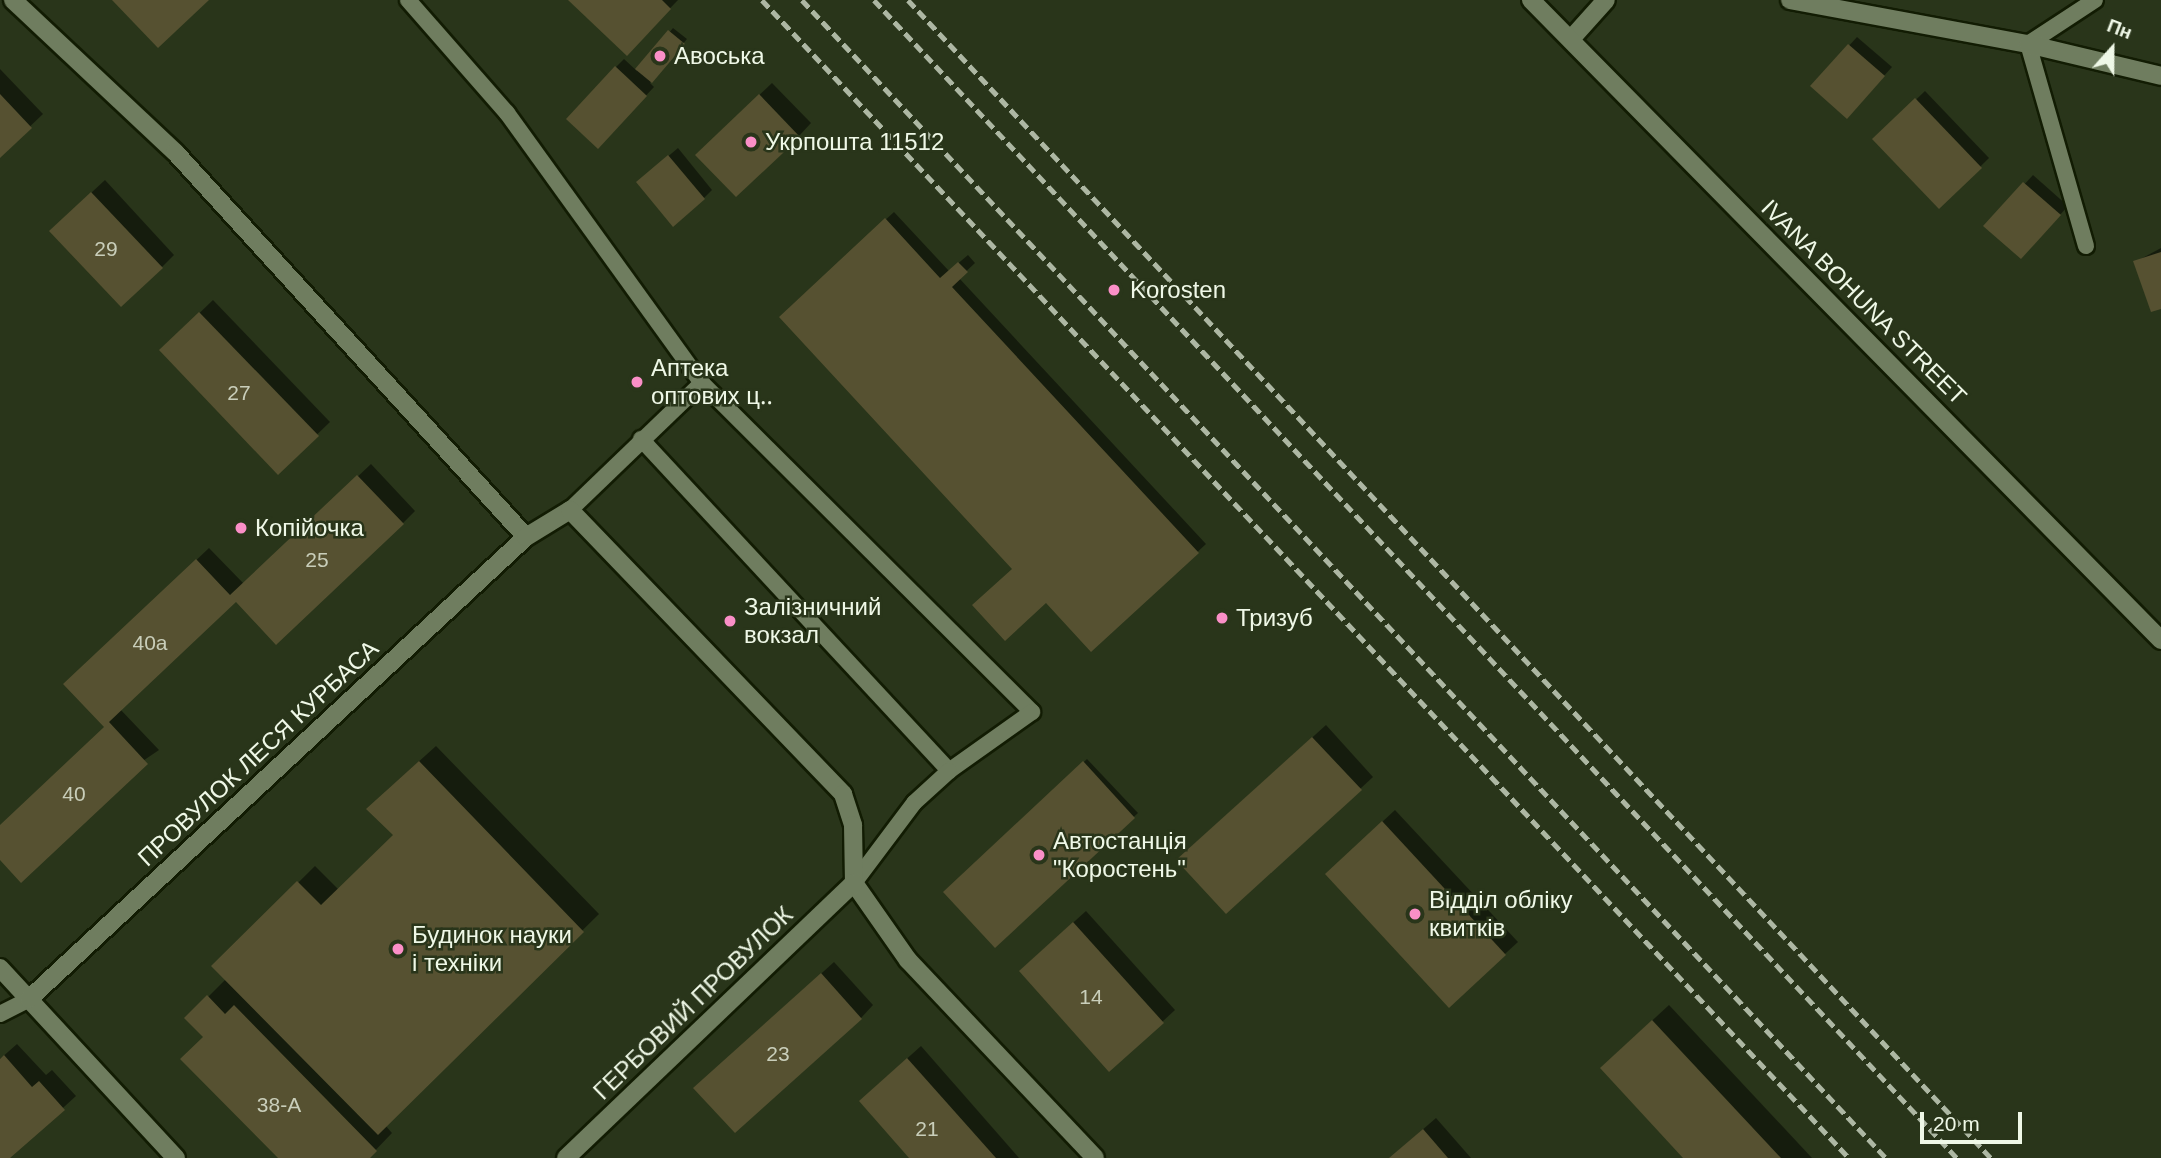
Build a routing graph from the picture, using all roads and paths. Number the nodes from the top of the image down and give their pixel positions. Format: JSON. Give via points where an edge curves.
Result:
{"nodes":[{"id":1,"x":13,"y":0,"type":"edge"},
{"id":2,"x":408,"y":0,"type":"edge"},
{"id":3,"x":1531,"y":0,"type":"edge"},
{"id":4,"x":1606,"y":0,"type":"edge"},
{"id":5,"x":1790,"y":0,"type":"edge"},
{"id":6,"x":2095,"y":0,"type":"edge"},
{"id":7,"x":1571,"y":39,"type":"junction"},
{"id":8,"x":2028,"y":44,"type":"junction"},
{"id":9,"x":2161,"y":76,"type":"edge"},
{"id":10,"x":2086,"y":246,"type":"dead end"},
{"id":11,"x":702,"y":383,"type":"junction"},
{"id":12,"x":641,"y":439,"type":"junction"},
{"id":13,"x":570,"y":510,"type":"junction"},
{"id":14,"x":526,"y":537,"type":"junction"},
{"id":15,"x":2158,"y":630,"type":"edge"},
{"id":16,"x":949,"y":771,"type":"junction"},
{"id":17,"x":854,"y":883,"type":"junction"},
{"id":18,"x":0,"y":968,"type":"edge"},
{"id":19,"x":29,"y":999,"type":"junction"},
{"id":20,"x":0,"y":1014,"type":"edge"},
{"id":21,"x":176,"y":1158,"type":"edge"},
{"id":22,"x":566,"y":1158,"type":"edge"},
{"id":23,"x":1095,"y":1158,"type":"edge"}],
"edges":[{"from":1,"to":14,"type":"street","via":[[175,152]]},
{"from":2,"to":11,"type":"lane","via":[[507,113]]},
{"from":3,"to":7,"type":"street","name":"IVANA BOHUNA STREET"},
{"from":4,"to":7,"type":"street"},
{"from":5,"to":8,"type":"street"},
{"from":6,"to":8,"type":"lane"},
{"from":7,"to":15,"type":"street","name":"IVANA BOHUNA STREET"},
{"from":8,"to":9,"type":"street"},
{"from":8,"to":10,"type":"lane"},
{"from":11,"to":12,"type":"lane"},
{"from":11,"to":16,"type":"lane","via":[[1032,712]]},
{"from":12,"to":13,"type":"lane"},
{"from":12,"to":16,"type":"lane"},
{"from":13,"to":14,"type":"street","name":"ПРОВУЛОК ЛЕСЯ КУРБАСА"},
{"from":13,"to":17,"type":"street","via":[[843,794],[853,825]]},
{"from":14,"to":19,"type":"street","name":"ПРОВУЛОК ЛЕСЯ КУРБАСА"},
{"from":16,"to":17,"type":"lane","via":[[914,803]]},
{"from":17,"to":22,"type":"street","name":"ГЕРБОВИЙ ПРОВУЛОК"},
{"from":17,"to":23,"type":"street","via":[[908,960]]},
{"from":18,"to":19,"type":"street"},
{"from":19,"to":20,"type":"lane","name":"ПРОВУЛОК ЛЕСЯ КУРБАСА"},
{"from":19,"to":21,"type":"street"}]}
